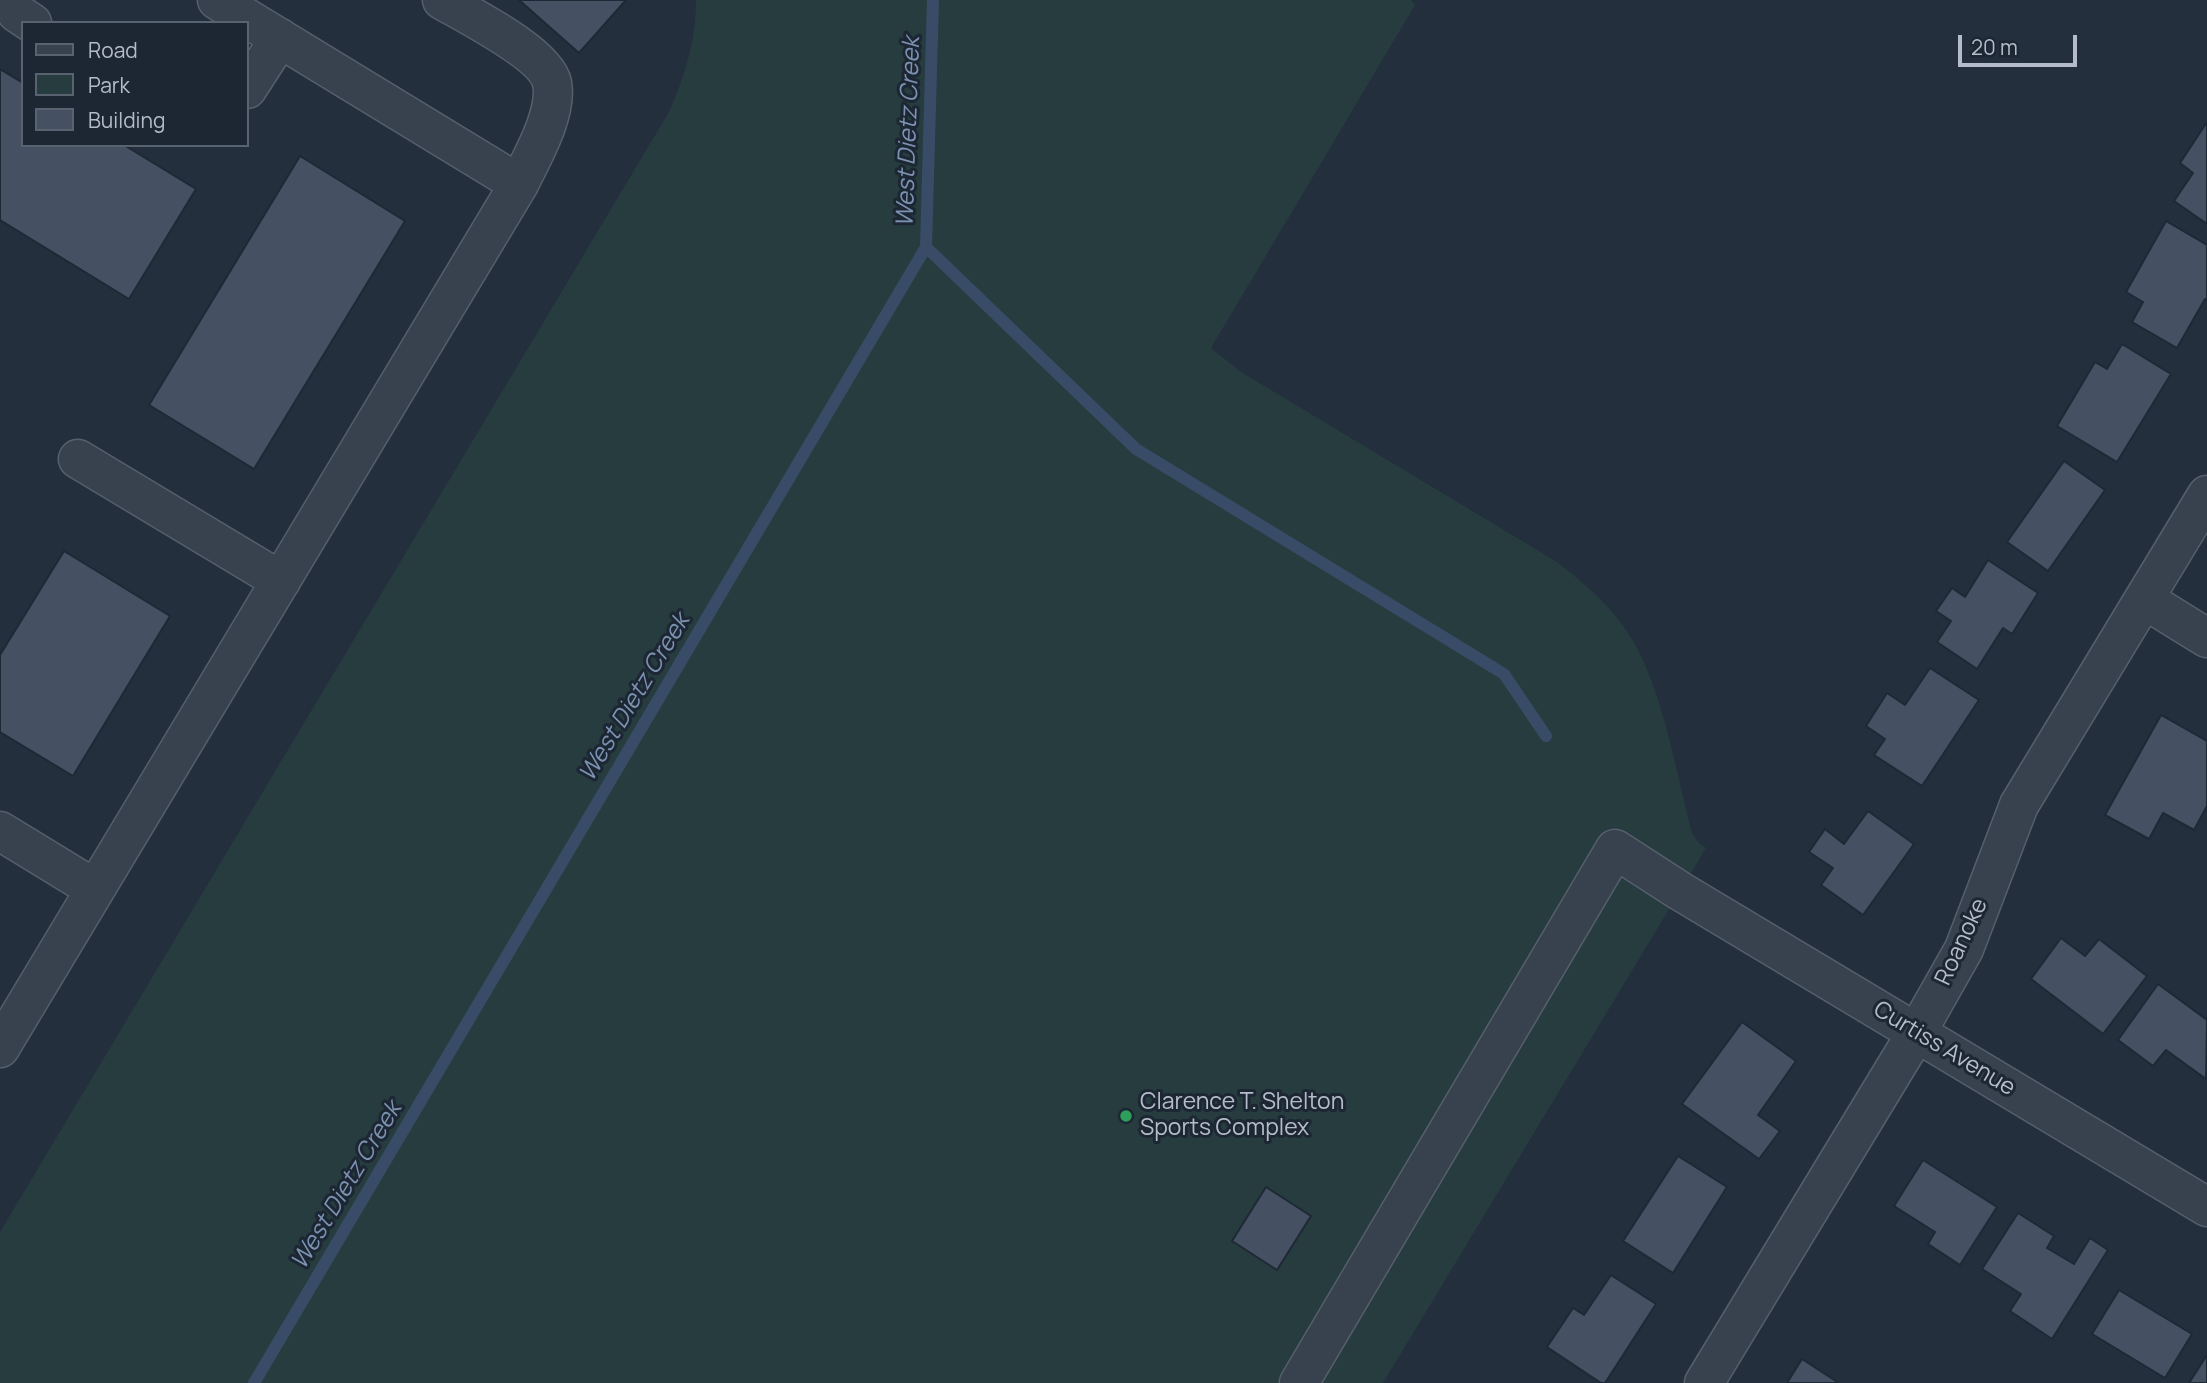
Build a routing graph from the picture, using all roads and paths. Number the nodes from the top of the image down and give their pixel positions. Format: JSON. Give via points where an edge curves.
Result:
{"nodes":[{"id":1,"x":7,"y":0,"type":"edge"},
{"id":2,"x":217,"y":0,"type":"edge"},
{"id":3,"x":442,"y":0,"type":"edge"},
{"id":4,"x":29,"y":21,"type":"edge"},
{"id":5,"x":280,"y":38,"type":"junction"},
{"id":6,"x":248,"y":87,"type":"edge"},
{"id":7,"x":519,"y":184,"type":"junction"},
{"id":8,"x":78,"y":459,"type":"dead end"},
{"id":9,"x":2207,"y":495,"type":"edge"},
{"id":10,"x":281,"y":581,"type":"junction"},
{"id":11,"x":2144,"y":600,"type":"junction"},
{"id":12,"x":2207,"y":638,"type":"edge"},
{"id":13,"x":0,"y":831,"type":"edge"},
{"id":14,"x":95,"y":889,"type":"junction"},
{"id":15,"x":1917,"y":1032,"type":"junction"},
{"id":16,"x":0,"y":1048,"type":"edge"},
{"id":17,"x":2207,"y":1207,"type":"edge"},
{"id":18,"x":1299,"y":1383,"type":"edge"},
{"id":19,"x":1704,"y":1383,"type":"edge"}],
"edges":[{"from":1,"to":4,"type":"street"},
{"from":2,"to":5,"type":"street"},
{"from":3,"to":7,"type":"street","via":[[526,50],[552,82],[542,138]]},
{"from":5,"to":6,"type":"street"},
{"from":5,"to":7,"type":"street"},
{"from":7,"to":10,"type":"street"},
{"from":8,"to":10,"type":"street"},
{"from":9,"to":11,"type":"street","name":"Roanoke"},
{"from":10,"to":14,"type":"street"},
{"from":11,"to":12,"type":"street"},
{"from":11,"to":15,"type":"street","name":"Roanoke","via":[[2019,805],[1964,949]]},
{"from":13,"to":14,"type":"street"},
{"from":14,"to":16,"type":"street"},
{"from":15,"to":17,"type":"street","name":"Curtiss Avenue"},
{"from":15,"to":18,"type":"street","name":"Curtiss Avenue","via":[[1615,849]]},
{"from":15,"to":19,"type":"street","name":"Roanoke"}]}
